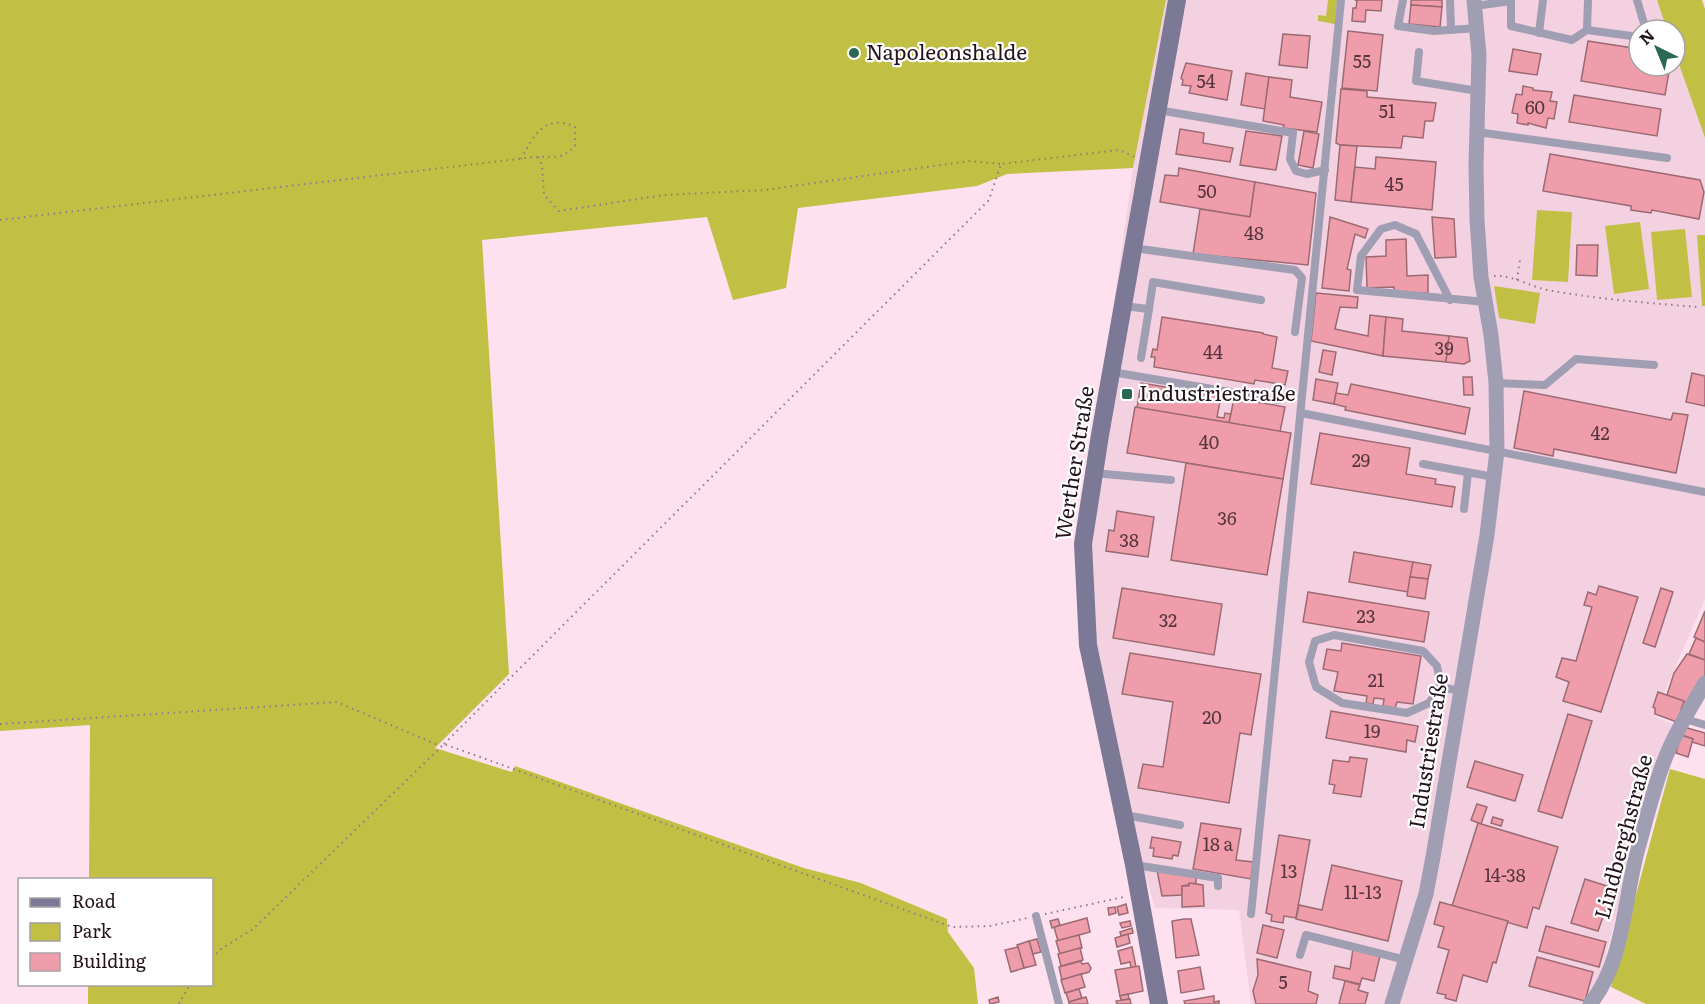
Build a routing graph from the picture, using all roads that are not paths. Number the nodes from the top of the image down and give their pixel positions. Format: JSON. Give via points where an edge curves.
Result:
{"nodes":[{"id":1,"x":1177,"y":0,"type":"edge"},
{"id":2,"x":1341,"y":0,"type":"edge"},
{"id":3,"x":1403,"y":0,"type":"edge"},
{"id":4,"x":1450,"y":0,"type":"edge"},
{"id":5,"x":1511,"y":0,"type":"edge"},
{"id":6,"x":1544,"y":0,"type":"edge"},
{"id":7,"x":1588,"y":0,"type":"edge"},
{"id":8,"x":1637,"y":0,"type":"edge"},
{"id":9,"x":1475,"y":3,"type":"edge"},
{"id":10,"x":1642,"y":18,"type":"edge"},
{"id":11,"x":1478,"y":28,"type":"junction"},
{"id":12,"x":1450,"y":29,"type":"junction"},
{"id":13,"x":1587,"y":30,"type":"junction"},
{"id":14,"x":1539,"y":33,"type":"junction"},
{"id":15,"x":1627,"y":35,"type":"edge"},
{"id":16,"x":1419,"y":52,"type":"dead end"},
{"id":17,"x":1478,"y":91,"type":"junction"},
{"id":18,"x":1157,"y":110,"type":"junction"},
{"id":19,"x":1477,"y":132,"type":"junction"},
{"id":20,"x":1667,"y":158,"type":"dead end"},
{"id":21,"x":1325,"y":170,"type":"junction"},
{"id":22,"x":1133,"y":248,"type":"junction"},
{"id":23,"x":1261,"y":300,"type":"dead end"},
{"id":24,"x":1450,"y":300,"type":"junction"},
{"id":25,"x":1486,"y":302,"type":"junction"},
{"id":26,"x":1123,"y":306,"type":"junction"},
{"id":27,"x":1149,"y":309,"type":"junction"},
{"id":28,"x":1295,"y":332,"type":"dead end"},
{"id":29,"x":1141,"y":358,"type":"dead end"},
{"id":30,"x":1654,"y":365,"type":"dead end"},
{"id":31,"x":1112,"y":372,"type":"junction"},
{"id":32,"x":1496,"y":383,"type":"junction"},
{"id":33,"x":1278,"y":400,"type":"dead end"},
{"id":34,"x":1301,"y":413,"type":"junction"},
{"id":35,"x":1497,"y":451,"type":"junction"},
{"id":36,"x":1423,"y":465,"type":"dead end"},
{"id":37,"x":1094,"y":473,"type":"junction"},
{"id":38,"x":1468,"y":473,"type":"junction"},
{"id":39,"x":1494,"y":477,"type":"junction"},
{"id":40,"x":1171,"y":480,"type":"dead end"},
{"id":41,"x":1705,"y":492,"type":"edge"},
{"id":42,"x":1464,"y":509,"type":"dead end"},
{"id":43,"x":1441,"y":687,"type":"junction"},
{"id":44,"x":1704,"y":687,"type":"edge"},
{"id":45,"x":1460,"y":691,"type":"junction"},
{"id":46,"x":1685,"y":719,"type":"junction"},
{"id":47,"x":1705,"y":725,"type":"edge"},
{"id":48,"x":1123,"y":815,"type":"junction"},
{"id":49,"x":1180,"y":825,"type":"dead end"},
{"id":50,"x":1134,"y":865,"type":"junction"},
{"id":51,"x":1218,"y":886,"type":"dead end"},
{"id":52,"x":1251,"y":914,"type":"dead end"},
{"id":53,"x":1036,"y":916,"type":"road end"},
{"id":54,"x":1300,"y":955,"type":"dead end"},
{"id":55,"x":1407,"y":960,"type":"junction"},
{"id":56,"x":1059,"y":1004,"type":"edge"},
{"id":57,"x":1159,"y":1004,"type":"edge"},
{"id":58,"x":1392,"y":1004,"type":"edge"},
{"id":59,"x":1590,"y":1004,"type":"edge"}],
"edges":[{"from":1,"to":18,"type":"street","name":"Werther Straße"},
{"from":2,"to":21,"type":"lane"},
{"from":3,"to":12,"type":"lane","via":[[1398,26]]},
{"from":4,"to":12,"type":"lane"},
{"from":5,"to":9,"type":"lane"},
{"from":5,"to":14,"type":"lane","via":[[1511,26]]},
{"from":6,"to":14,"type":"lane"},
{"from":7,"to":13,"type":"lane"},
{"from":8,"to":10,"type":"lane"},
{"from":9,"to":11,"type":"street","name":"Industriestraße"},
{"from":11,"to":12,"type":"lane"},
{"from":11,"to":17,"type":"street","name":"Industriestraße"},
{"from":13,"to":14,"type":"lane","via":[[1572,40]]},
{"from":13,"to":15,"type":"lane"},
{"from":16,"to":17,"type":"lane","via":[[1416,81]]},
{"from":17,"to":19,"type":"street","name":"Industriestraße"},
{"from":18,"to":21,"type":"lane","via":[[1293,133],[1290,159],[1296,171],[1307,174]]},
{"from":18,"to":22,"type":"street","name":"Werther Straße"},
{"from":19,"to":20,"type":"lane"},
{"from":19,"to":25,"type":"street","name":"Industriestraße","via":[[1477,220]]},
{"from":21,"to":34,"type":"lane"},
{"from":22,"to":26,"type":"street","name":"Werther Straße"},
{"from":22,"to":28,"type":"lane","via":[[1294,270],[1302,278]]},
{"from":23,"to":27,"type":"lane","via":[[1153,282]]},
{"from":24,"to":24,"type":"lane","via":[[1357,290],[1361,256],[1381,229],[1395,225],[1416,234]]},
{"from":24,"to":25,"type":"lane"},
{"from":25,"to":32,"type":"street","name":"Industriestraße"},
{"from":26,"to":27,"type":"lane"},
{"from":26,"to":31,"type":"street","name":"Werther Straße"},
{"from":27,"to":29,"type":"lane"},
{"from":30,"to":32,"type":"lane","via":[[1576,359],[1545,385]]},
{"from":31,"to":33,"type":"lane"},
{"from":31,"to":37,"type":"street","name":"Werther Straße"},
{"from":32,"to":35,"type":"street","name":"Industriestraße"},
{"from":34,"to":35,"type":"lane"},
{"from":34,"to":52,"type":"lane"},
{"from":35,"to":39,"type":"street","name":"Industriestraße"},
{"from":35,"to":41,"type":"lane"},
{"from":36,"to":38,"type":"lane"},
{"from":37,"to":40,"type":"lane"},
{"from":37,"to":48,"type":"street","name":"Werther Straße","via":[[1083,544],[1088,645]]},
{"from":38,"to":39,"type":"lane"},
{"from":38,"to":42,"type":"lane"},
{"from":39,"to":45,"type":"street","name":"Industriestraße"},
{"from":43,"to":43,"type":"lane","via":[[1437,666],[1423,651],[1334,635],[1315,641],[1309,662],[1316,687],[1342,703],[1407,713],[1429,704]]},
{"from":43,"to":45,"type":"lane"},
{"from":44,"to":46,"type":"street","name":"Lindberghstraße"},
{"from":45,"to":55,"type":"street","name":"Industriestraße","via":[[1426,894]]},
{"from":46,"to":47,"type":"lane"},
{"from":46,"to":59,"type":"street","name":"Lindberghstraße","via":[[1663,764],[1637,850],[1611,969]]},
{"from":48,"to":49,"type":"lane"},
{"from":48,"to":50,"type":"street","name":"Werther Straße"},
{"from":50,"to":51,"type":"lane","via":[[1218,878]]},
{"from":50,"to":57,"type":"street","name":"Werther Straße"},
{"from":53,"to":56,"type":"lane"},
{"from":54,"to":55,"type":"lane","via":[[1306,936]]},
{"from":55,"to":58,"type":"street","name":"Industriestraße"}]}
